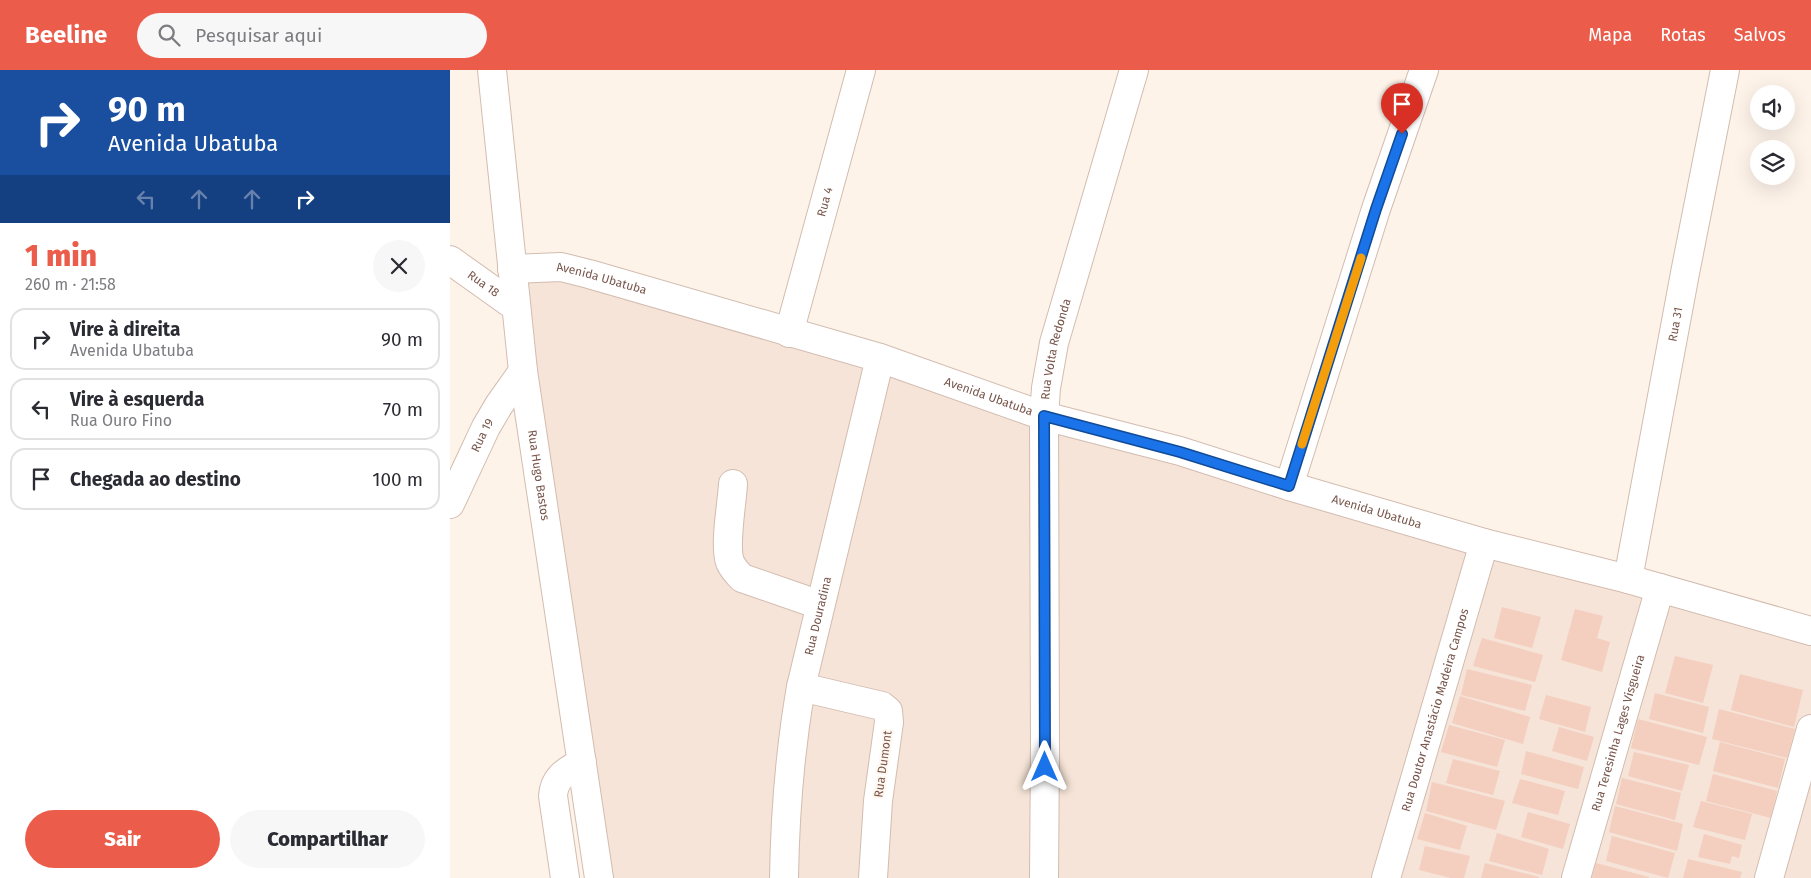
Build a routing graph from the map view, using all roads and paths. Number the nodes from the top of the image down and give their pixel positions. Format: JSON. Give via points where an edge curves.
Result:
{"nodes":[{"id":1,"x":492,"y":70,"type":"edge"},
{"id":2,"x":861,"y":70,"type":"edge"},
{"id":3,"x":1134,"y":70,"type":"edge"},
{"id":4,"x":1424,"y":70,"type":"edge"},
{"id":5,"x":1724,"y":70,"type":"edge"},
{"id":6,"x":450,"y":260,"type":"edge"},
{"id":7,"x":512,"y":269,"type":"junction"},
{"id":8,"x":516,"y":307,"type":"junction"},
{"id":9,"x":789,"y":332,"type":"junction"},
{"id":10,"x":880,"y":358,"type":"junction"},
{"id":11,"x":523,"y":371,"type":"junction"},
{"id":12,"x":1044,"y":416,"type":"junction"},
{"id":13,"x":733,"y":484,"type":"dead end"},
{"id":14,"x":1289,"y":486,"type":"junction"},
{"id":15,"x":450,"y":504,"type":"edge"},
{"id":16,"x":1484,"y":543,"type":"junction"},
{"id":17,"x":1628,"y":579,"type":"junction"},
{"id":18,"x":1660,"y":588,"type":"junction"},
{"id":19,"x":820,"y":605,"type":"junction"},
{"id":20,"x":1811,"y":631,"type":"edge"},
{"id":21,"x":801,"y":687,"type":"junction"},
{"id":22,"x":1811,"y":729,"type":"edge"},
{"id":23,"x":582,"y":762,"type":"junction"},
{"id":24,"x":565,"y":878,"type":"edge"},
{"id":25,"x":599,"y":878,"type":"edge"},
{"id":26,"x":784,"y":878,"type":"edge"},
{"id":27,"x":873,"y":878,"type":"edge"},
{"id":28,"x":1044,"y":878,"type":"edge"},
{"id":29,"x":1386,"y":878,"type":"edge"},
{"id":30,"x":1576,"y":878,"type":"edge"},
{"id":31,"x":1769,"y":878,"type":"edge"}],
"edges":[{"from":1,"to":7,"type":"street","name":"Rua Hugo Bastos"},
{"from":2,"to":9,"type":"street","name":"Rua 4"},
{"from":3,"to":12,"type":"street","name":"Rua Volta Redonda","via":[[1054,343]]},
{"from":4,"to":14,"type":"street","via":[[1376,209]]},
{"from":5,"to":17,"type":"street","name":"Rua 31"},
{"from":6,"to":8,"type":"street","name":"Rua 18"},
{"from":7,"to":8,"type":"street","name":"Rua Hugo Bastos"},
{"from":7,"to":9,"type":"street","name":"Avenida Ubatuba","via":[[560,267]]},
{"from":8,"to":11,"type":"street","name":"Rua Hugo Bastos"},
{"from":9,"to":10,"type":"street","name":"Avenida Ubatuba"},
{"from":10,"to":12,"type":"street","name":"Avenida Ubatuba"},
{"from":10,"to":19,"type":"street","name":"Rua Douradina"},
{"from":11,"to":15,"type":"street","name":"Rua 19","via":[[486,427]]},
{"from":11,"to":23,"type":"street","name":"Rua Hugo Bastos"},
{"from":12,"to":14,"type":"street","name":"Avenida Ubatuba","via":[[1180,452]]},
{"from":12,"to":28,"type":"street","name":"Rua Volta Redonda"},
{"from":13,"to":19,"type":"street","via":[[728,544],[730,561],[736,572],[742,578]]},
{"from":14,"to":16,"type":"street","name":"Avenida Ubatuba"},
{"from":16,"to":17,"type":"street","name":"Avenida Ubatuba"},
{"from":16,"to":29,"type":"street","name":"Rua Doutor Anastácio Madeira Campos"},
{"from":17,"to":18,"type":"street","name":"Avenida Ubatuba"},
{"from":18,"to":20,"type":"street","name":"Avenida Ubatuba"},
{"from":18,"to":30,"type":"street","name":"Rua Teresinha Lages Visgueira"},
{"from":19,"to":21,"type":"street","name":"Rua Douradina"},
{"from":21,"to":26,"type":"street","name":"Rua Douradina","via":[[788,794]]},
{"from":21,"to":27,"type":"street","name":"Rua Dumont","via":[[882,706],[888,711]]},
{"from":22,"to":31,"type":"street"},
{"from":23,"to":24,"type":"street","via":[[557,779],[553,790]]},
{"from":23,"to":25,"type":"street","name":"Rua Hugo Bastos"}]}
